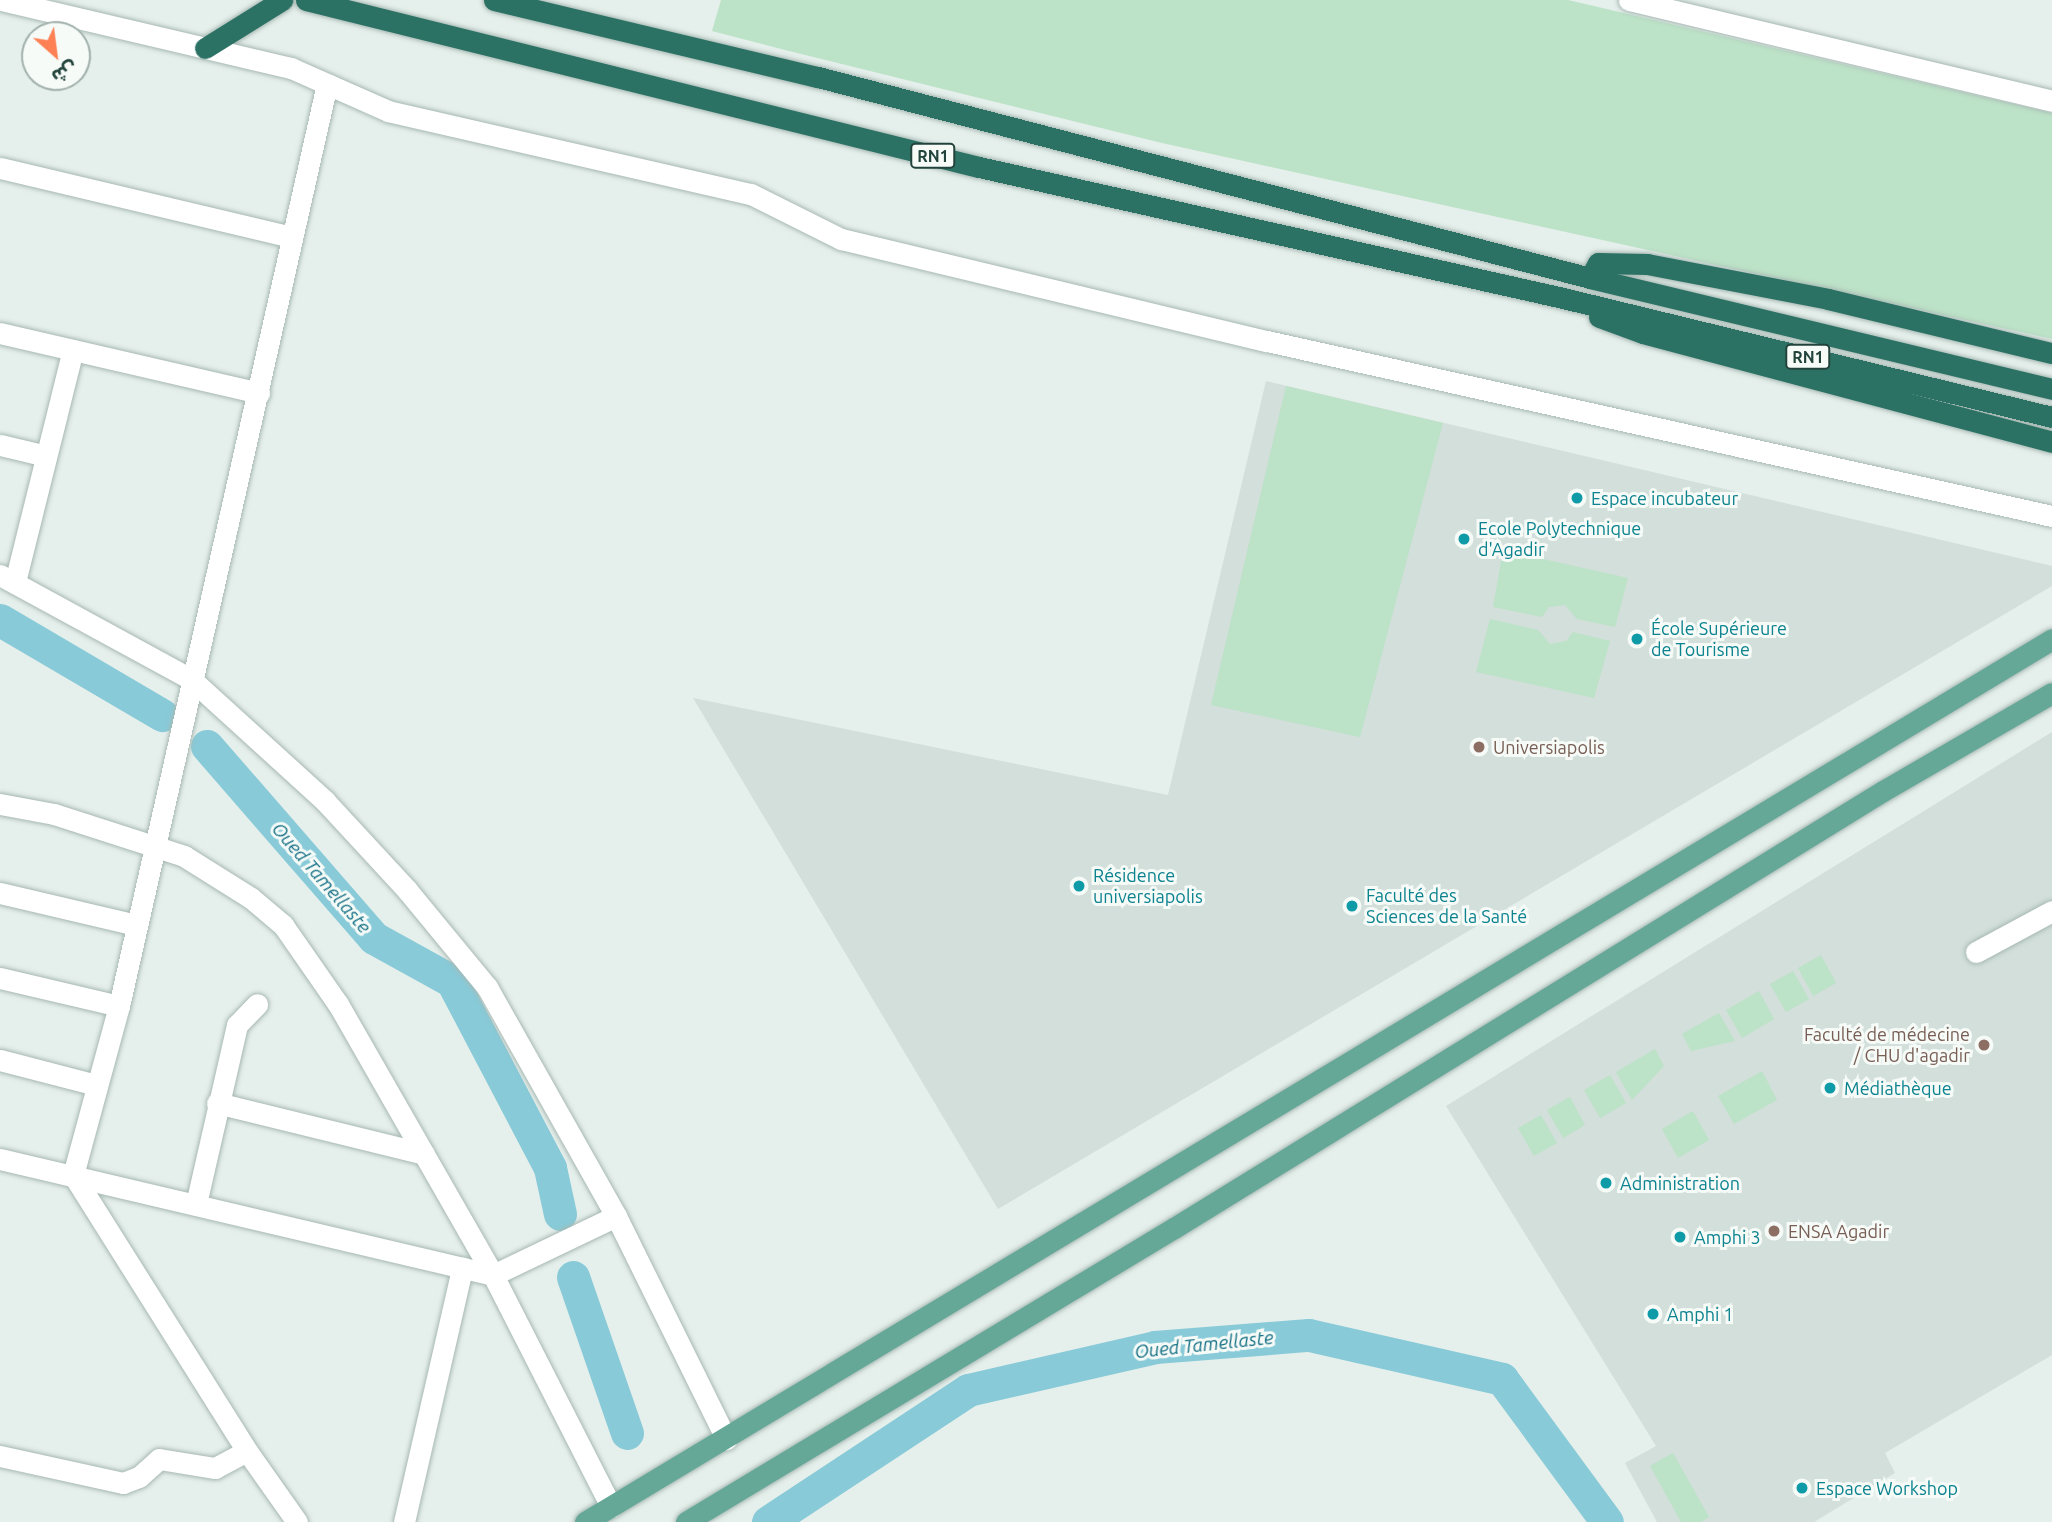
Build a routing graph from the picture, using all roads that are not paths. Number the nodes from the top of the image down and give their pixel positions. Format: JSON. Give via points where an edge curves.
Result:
{"nodes":[{"id":1,"x":1,"y":0,"type":"edge"},
{"id":2,"x":282,"y":0,"type":"edge"},
{"id":3,"x":306,"y":0,"type":"edge"},
{"id":4,"x":494,"y":0,"type":"edge"},
{"id":5,"x":1629,"y":0,"type":"edge"},
{"id":6,"x":205,"y":48,"type":"junction"},
{"id":7,"x":327,"y":85,"type":"junction"},
{"id":8,"x":2052,"y":101,"type":"edge"},
{"id":9,"x":0,"y":169,"type":"edge"},
{"id":10,"x":291,"y":237,"type":"junction"},
{"id":11,"x":1590,"y":278,"type":"junction"},
{"id":12,"x":1563,"y":298,"type":"junction"},
{"id":13,"x":0,"y":333,"type":"edge"},
{"id":14,"x":73,"y":350,"type":"junction"},
{"id":15,"x":2052,"y":353,"type":"edge"},
{"id":16,"x":2052,"y":389,"type":"edge"},
{"id":17,"x":259,"y":394,"type":"junction"},
{"id":18,"x":2052,"y":416,"type":"edge"},
{"id":19,"x":2052,"y":442,"type":"edge"},
{"id":20,"x":0,"y":446,"type":"edge"},
{"id":21,"x":46,"y":456,"type":"junction"},
{"id":22,"x":2052,"y":516,"type":"edge"},
{"id":23,"x":8,"y":579,"type":"edge"},
{"id":24,"x":2052,"y":639,"type":"edge"},
{"id":25,"x":191,"y":679,"type":"junction"},
{"id":26,"x":2052,"y":693,"type":"edge"},
{"id":27,"x":0,"y":804,"type":"edge"},
{"id":28,"x":154,"y":843,"type":"junction"},
{"id":29,"x":0,"y":893,"type":"edge"},
{"id":30,"x":2052,"y":911,"type":"edge"},
{"id":31,"x":136,"y":925,"type":"junction"},
{"id":32,"x":1976,"y":952,"type":"dead end"},
{"id":33,"x":0,"y":978,"type":"edge"},
{"id":34,"x":257,"y":1004,"type":"dead end"},
{"id":35,"x":119,"y":1006,"type":"junction"},
{"id":36,"x":0,"y":1060,"type":"edge"},
{"id":37,"x":96,"y":1085,"type":"junction"},
{"id":38,"x":217,"y":1104,"type":"junction"},
{"id":39,"x":424,"y":1154,"type":"junction"},
{"id":40,"x":0,"y":1159,"type":"edge"},
{"id":41,"x":73,"y":1175,"type":"junction"},
{"id":42,"x":196,"y":1204,"type":"junction"},
{"id":43,"x":616,"y":1216,"type":"junction"},
{"id":44,"x":462,"y":1268,"type":"junction"},
{"id":45,"x":493,"y":1275,"type":"junction"},
{"id":46,"x":726,"y":1439,"type":"junction"},
{"id":47,"x":247,"y":1451,"type":"junction"},
{"id":48,"x":0,"y":1457,"type":"edge"},
{"id":49,"x":611,"y":1507,"type":"junction"},
{"id":50,"x":297,"y":1522,"type":"edge"},
{"id":51,"x":404,"y":1522,"type":"edge"},
{"id":52,"x":584,"y":1522,"type":"edge"},
{"id":53,"x":686,"y":1522,"type":"edge"}],
"edges":[{"from":1,"to":6,"type":"street"},
{"from":2,"to":6,"type":"highway"},
{"from":3,"to":12,"type":"highway","number":"RN1","via":[[979,167]]},
{"from":4,"to":11,"type":"highway","number":"RN1","via":[[858,88]]},
{"from":5,"to":8,"type":"street"},
{"from":6,"to":7,"type":"street","via":[[291,68]]},
{"from":7,"to":10,"type":"street"},
{"from":7,"to":22,"type":"street","via":[[388,111],[751,194],[841,239],[1267,341]]},
{"from":9,"to":10,"type":"street"},
{"from":10,"to":17,"type":"street"},
{"from":11,"to":15,"type":"highway","via":[[1598,263],[1647,264],[1791,291]]},
{"from":11,"to":16,"type":"highway","number":"RN1"},
{"from":12,"to":18,"type":"highway","number":"RN1"},
{"from":12,"to":19,"type":"highway","via":[[1626,328]]},
{"from":13,"to":14,"type":"street"},
{"from":14,"to":17,"type":"street"},
{"from":14,"to":21,"type":"street"},
{"from":17,"to":25,"type":"street"},
{"from":20,"to":21,"type":"street"},
{"from":21,"to":23,"type":"street"},
{"from":23,"to":25,"type":"street"},
{"from":24,"to":46,"type":"main road"},
{"from":25,"to":28,"type":"street"},
{"from":25,"to":43,"type":"street","via":[[326,801],[487,987]]},
{"from":26,"to":53,"type":"main road","via":[[1883,790],[1186,1221]]},
{"from":27,"to":28,"type":"street"},
{"from":28,"to":31,"type":"street"},
{"from":28,"to":39,"type":"street","via":[[251,898],[283,925],[338,1004]]},
{"from":29,"to":31,"type":"street"},
{"from":30,"to":32,"type":"street"},
{"from":31,"to":35,"type":"street"},
{"from":33,"to":35,"type":"street"},
{"from":34,"to":38,"type":"street","via":[[237,1025]]},
{"from":35,"to":37,"type":"street"},
{"from":36,"to":37,"type":"street"},
{"from":37,"to":41,"type":"street"},
{"from":38,"to":39,"type":"street"},
{"from":38,"to":42,"type":"street"},
{"from":39,"to":45,"type":"street"},
{"from":40,"to":41,"type":"street"},
{"from":41,"to":42,"type":"street"},
{"from":41,"to":47,"type":"street"},
{"from":42,"to":44,"type":"street"},
{"from":43,"to":45,"type":"street"},
{"from":43,"to":46,"type":"street"},
{"from":44,"to":45,"type":"street"},
{"from":44,"to":51,"type":"street"},
{"from":45,"to":49,"type":"street"},
{"from":46,"to":49,"type":"main road"},
{"from":47,"to":48,"type":"street","via":[[215,1468],[159,1459],[139,1477],[123,1483]]},
{"from":47,"to":50,"type":"street"},
{"from":49,"to":52,"type":"main road"}]}
